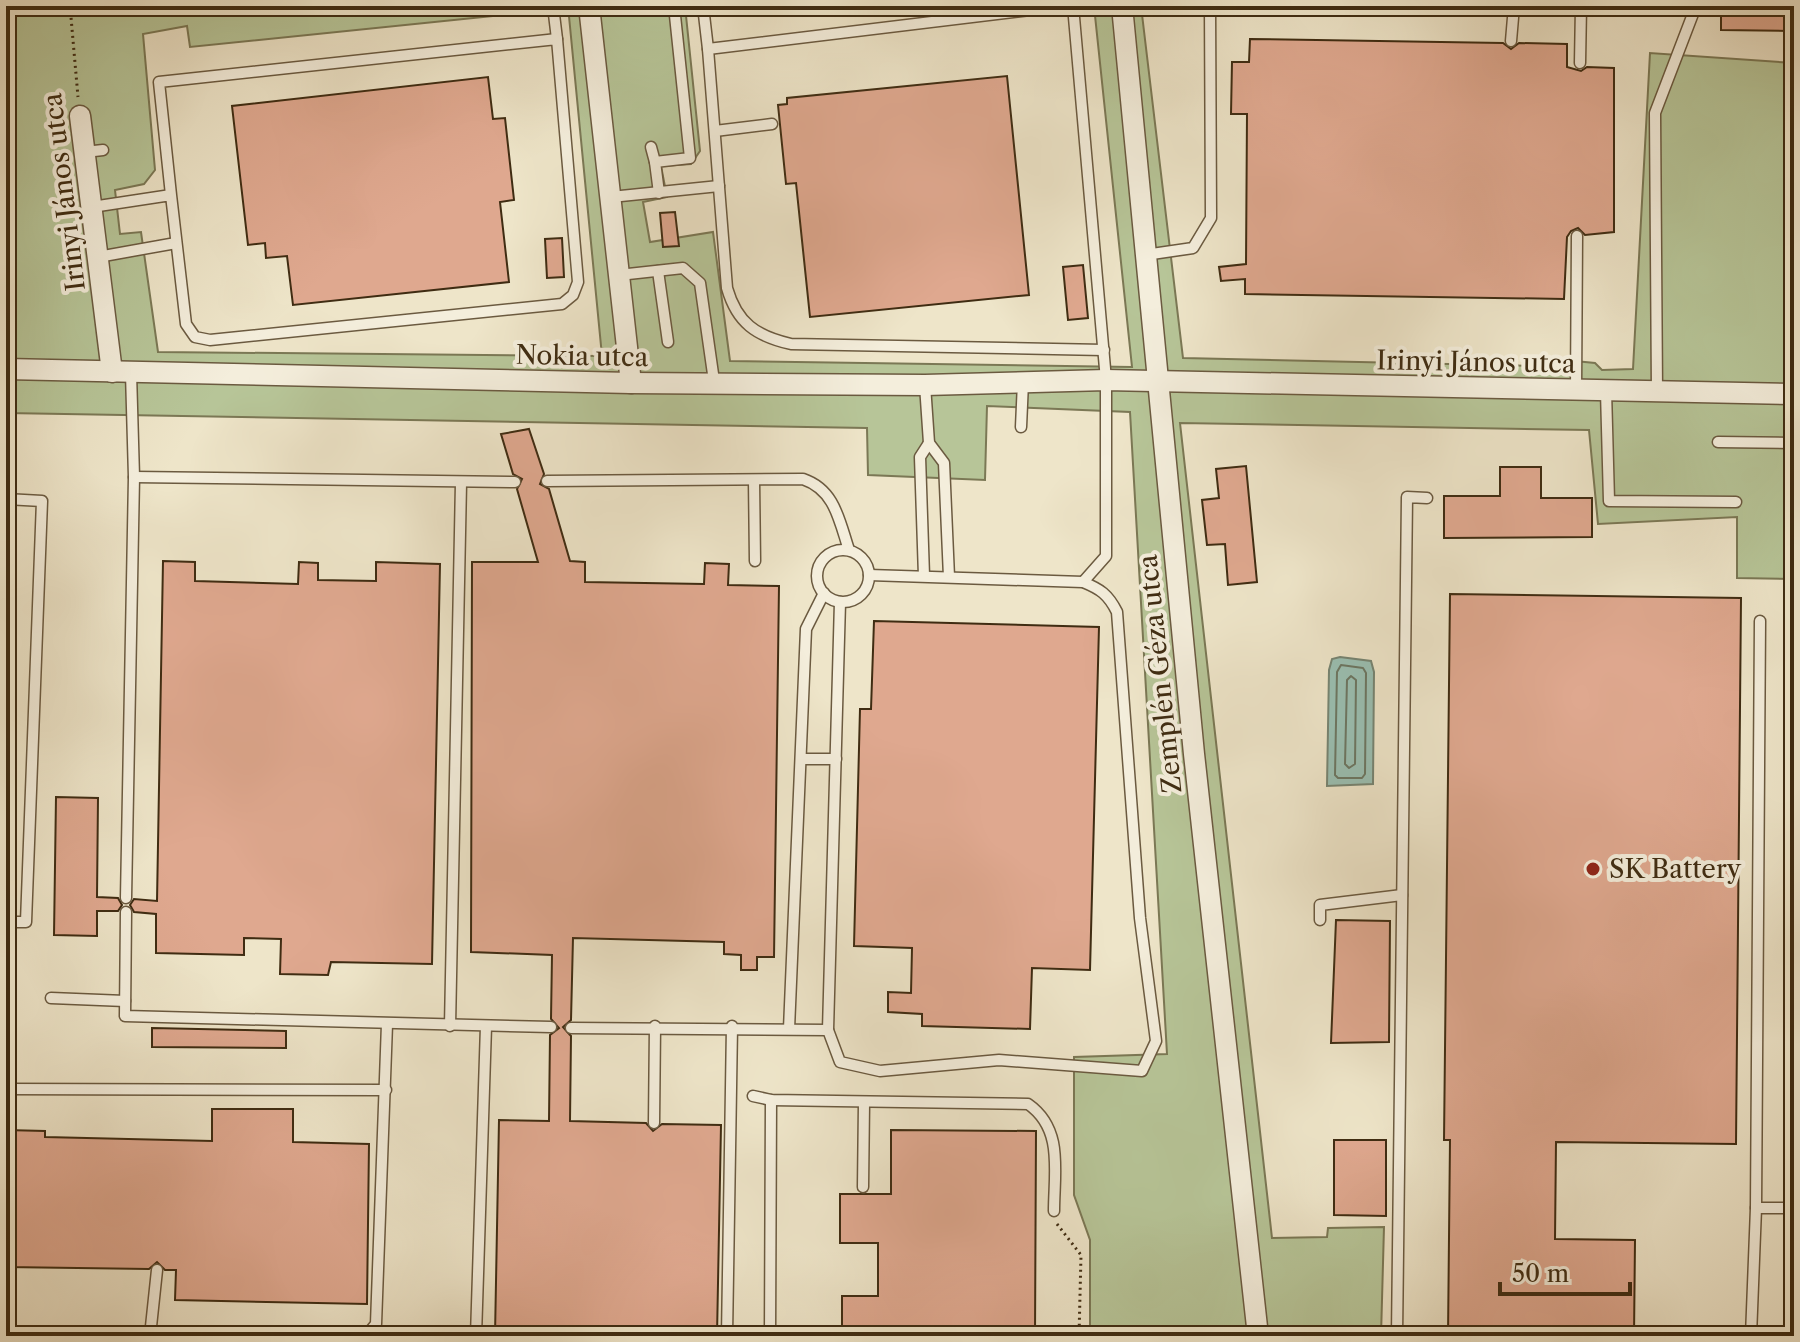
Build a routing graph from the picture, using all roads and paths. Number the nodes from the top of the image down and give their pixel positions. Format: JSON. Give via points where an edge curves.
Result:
{"nodes":[{"id":1,"x":70,"y":6,"type":"edge"},
{"id":2,"x":553,"y":6,"type":"edge"},
{"id":3,"x":589,"y":6,"type":"edge"},
{"id":4,"x":674,"y":6,"type":"edge"},
{"id":5,"x":703,"y":6,"type":"edge"},
{"id":6,"x":1064,"y":6,"type":"edge"},
{"id":7,"x":1073,"y":6,"type":"edge"},
{"id":8,"x":1122,"y":6,"type":"edge"},
{"id":9,"x":1210,"y":6,"type":"edge"},
{"id":10,"x":1514,"y":6,"type":"edge"},
{"id":11,"x":1581,"y":6,"type":"edge"},
{"id":12,"x":1696,"y":6,"type":"edge"},
{"id":13,"x":557,"y":39,"type":"junction"},
{"id":14,"x":1511,"y":41,"type":"dead end"},
{"id":15,"x":708,"y":49,"type":"junction"},
{"id":16,"x":1580,"y":63,"type":"dead end"},
{"id":17,"x":80,"y":116,"type":"joint"},
{"id":18,"x":772,"y":124,"type":"dead end"},
{"id":19,"x":715,"y":131,"type":"junction"},
{"id":20,"x":651,"y":147,"type":"dead end"},
{"id":21,"x":655,"y":162,"type":"junction"},
{"id":22,"x":719,"y":186,"type":"junction"},
{"id":23,"x":659,"y":193,"type":"junction"},
{"id":24,"x":171,"y":195,"type":"junction"},
{"id":25,"x":611,"y":197,"type":"junction"},
{"id":26,"x":92,"y":207,"type":"junction"},
{"id":27,"x":1577,"y":236,"type":"dead end"},
{"id":28,"x":176,"y":243,"type":"junction"},
{"id":29,"x":1145,"y":255,"type":"junction"},
{"id":30,"x":98,"y":257,"type":"junction"},
{"id":31,"x":658,"y":271,"type":"junction"},
{"id":32,"x":619,"y":275,"type":"junction"},
{"id":33,"x":668,"y":342,"type":"dead end"},
{"id":34,"x":1104,"y":350,"type":"junction"},
{"id":35,"x":6,"y":369,"type":"edge"},
{"id":36,"x":122,"y":372,"type":"junction"},
{"id":37,"x":1106,"y":380,"type":"junction"},
{"id":38,"x":714,"y":381,"type":"junction"},
{"id":39,"x":1023,"y":382,"type":"junction"},
{"id":40,"x":1157,"y":382,"type":"junction"},
{"id":41,"x":631,"y":383,"type":"junction"},
{"id":42,"x":925,"y":385,"type":"junction"},
{"id":43,"x":1576,"y":390,"type":"junction"},
{"id":44,"x":1606,"y":391,"type":"junction"},
{"id":45,"x":1657,"y":392,"type":"junction"},
{"id":46,"x":1794,"y":394,"type":"edge"},
{"id":47,"x":1021,"y":427,"type":"dead end"},
{"id":48,"x":1718,"y":442,"type":"dead end"},
{"id":49,"x":929,"y":443,"type":"junction"},
{"id":50,"x":1794,"y":443,"type":"edge"},
{"id":51,"x":134,"y":477,"type":"junction"},
{"id":52,"x":754,"y":480,"type":"junction"},
{"id":53,"x":547,"y":481,"type":"dead end"},
{"id":54,"x":515,"y":482,"type":"dead end"},
{"id":55,"x":461,"y":483,"type":"junction"},
{"id":56,"x":1427,"y":498,"type":"dead end"},
{"id":57,"x":6,"y":499,"type":"edge"},
{"id":58,"x":1736,"y":502,"type":"dead end"},
{"id":59,"x":849,"y":550,"type":"junction"},
{"id":60,"x":755,"y":561,"type":"dead end"},
{"id":61,"x":869,"y":575,"type":"junction"},
{"id":62,"x":924,"y":576,"type":"junction"},
{"id":63,"x":949,"y":577,"type":"junction"},
{"id":64,"x":1083,"y":582,"type":"junction"},
{"id":65,"x":824,"y":593,"type":"junction"},
{"id":66,"x":840,"y":602,"type":"junction"},
{"id":67,"x":1760,"y":621,"type":"dead end"},
{"id":68,"x":802,"y":759,"type":"junction"},
{"id":69,"x":836,"y":759,"type":"junction"},
{"id":70,"x":1402,"y":895,"type":"junction"},
{"id":71,"x":126,"y":898,"type":"dead end"},
{"id":72,"x":126,"y":912,"type":"dead end"},
{"id":73,"x":1320,"y":920,"type":"dead end"},
{"id":74,"x":6,"y":922,"type":"edge"},
{"id":75,"x":51,"y":998,"type":"dead end"},
{"id":76,"x":125,"y":1001,"type":"junction"},
{"id":77,"x":387,"y":1024,"type":"junction"},
{"id":78,"x":450,"y":1026,"type":"junction"},
{"id":79,"x":486,"y":1026,"type":"junction"},
{"id":80,"x":655,"y":1026,"type":"junction"},
{"id":81,"x":732,"y":1026,"type":"junction"},
{"id":82,"x":551,"y":1027,"type":"dead end"},
{"id":83,"x":571,"y":1028,"type":"dead end"},
{"id":84,"x":789,"y":1029,"type":"junction"},
{"id":85,"x":828,"y":1030,"type":"junction"},
{"id":86,"x":6,"y":1089,"type":"edge"},
{"id":87,"x":386,"y":1090,"type":"junction"},
{"id":88,"x":753,"y":1096,"type":"dead end"},
{"id":89,"x":771,"y":1100,"type":"junction"},
{"id":90,"x":864,"y":1103,"type":"junction"},
{"id":91,"x":654,"y":1123,"type":"dead end"},
{"id":92,"x":863,"y":1187,"type":"dead end"},
{"id":93,"x":1756,"y":1208,"type":"junction"},
{"id":94,"x":1794,"y":1208,"type":"edge"},
{"id":95,"x":1054,"y":1211,"type":"joint"},
{"id":96,"x":157,"y":1270,"type":"dead end"},
{"id":97,"x":150,"y":1336,"type":"edge"},
{"id":98,"x":366,"y":1336,"type":"edge"},
{"id":99,"x":476,"y":1336,"type":"edge"},
{"id":100,"x":727,"y":1336,"type":"edge"},
{"id":101,"x":770,"y":1336,"type":"edge"},
{"id":102,"x":1079,"y":1336,"type":"edge"},
{"id":103,"x":1258,"y":1336,"type":"edge"},
{"id":104,"x":1397,"y":1336,"type":"edge"},
{"id":105,"x":1751,"y":1336,"type":"edge"}],
"edges":[{"from":1,"to":17,"type":"path","name":"Irinyi János utca"},
{"from":2,"to":13,"type":"lane"},
{"from":3,"to":25,"type":"street"},
{"from":4,"to":21,"type":"lane","via":[[690,158]]},
{"from":5,"to":15,"type":"lane"},
{"from":6,"to":15,"type":"lane"},
{"from":7,"to":34,"type":"lane"},
{"from":8,"to":29,"type":"street","name":"Zemplén Géza utca"},
{"from":9,"to":29,"type":"lane","via":[[1211,218],[1193,248]]},
{"from":10,"to":14,"type":"lane"},
{"from":11,"to":16,"type":"lane"},
{"from":12,"to":45,"type":"lane","via":[[1655,113]]},
{"from":13,"to":24,"type":"lane","via":[[159,82]]},
{"from":13,"to":28,"type":"lane","via":[[578,282],[562,304],[210,340],[195,337],[186,324]]},
{"from":15,"to":19,"type":"lane"},
{"from":17,"to":26,"type":"street","name":"Irinyi János utca","via":[[94,151]]},
{"from":18,"to":19,"type":"lane"},
{"from":19,"to":22,"type":"lane"},
{"from":20,"to":21,"type":"lane"},
{"from":21,"to":23,"type":"lane"},
{"from":22,"to":23,"type":"lane"},
{"from":22,"to":34,"type":"lane","via":[[730,298],[747,326],[764,338],[791,344]]},
{"from":23,"to":25,"type":"lane"},
{"from":24,"to":26,"type":"lane"},
{"from":24,"to":28,"type":"lane"},
{"from":25,"to":32,"type":"street"},
{"from":26,"to":30,"type":"street","name":"Irinyi János utca"},
{"from":27,"to":43,"type":"lane"},
{"from":28,"to":30,"type":"lane"},
{"from":29,"to":40,"type":"street","name":"Zemplén Géza utca"},
{"from":30,"to":36,"type":"street","name":"Irinyi János utca"},
{"from":31,"to":32,"type":"lane"},
{"from":31,"to":33,"type":"lane"},
{"from":31,"to":38,"type":"lane","via":[[683,268],[700,283]]},
{"from":32,"to":41,"type":"street"},
{"from":34,"to":37,"type":"lane"},
{"from":35,"to":36,"type":"street","name":"Nokia utca"},
{"from":36,"to":41,"type":"street","name":"Nokia utca"},
{"from":36,"to":51,"type":"lane"},
{"from":37,"to":39,"type":"street","name":"Nokia utca"},
{"from":37,"to":40,"type":"street","name":"Nokia utca"},
{"from":37,"to":64,"type":"lane","via":[[1106,556]]},
{"from":38,"to":41,"type":"street","name":"Nokia utca"},
{"from":38,"to":42,"type":"street","name":"Nokia utca"},
{"from":39,"to":42,"type":"street","name":"Nokia utca"},
{"from":39,"to":47,"type":"lane"},
{"from":40,"to":43,"type":"street","name":"Irinyi János utca"},
{"from":40,"to":103,"type":"street","name":"Zemplén Géza utca"},
{"from":42,"to":49,"type":"lane"},
{"from":43,"to":44,"type":"street","name":"Irinyi János utca"},
{"from":44,"to":45,"type":"street","name":"Irinyi János utca"},
{"from":44,"to":58,"type":"lane","via":[[1609,501]]},
{"from":45,"to":46,"type":"street","name":"Irinyi János utca"},
{"from":48,"to":50,"type":"lane"},
{"from":49,"to":62,"type":"lane","via":[[920,457]]},
{"from":49,"to":63,"type":"lane","via":[[944,463]]},
{"from":51,"to":55,"type":"lane"},
{"from":51,"to":71,"type":"lane"},
{"from":52,"to":53,"type":"lane"},
{"from":52,"to":59,"type":"lane","via":[[803,479],[825,491]]},
{"from":52,"to":60,"type":"lane"},
{"from":54,"to":55,"type":"lane"},
{"from":55,"to":78,"type":"lane"},
{"from":56,"to":70,"type":"lane","via":[[1407,497]]},
{"from":57,"to":74,"type":"lane","via":[[42,501],[26,922]]},
{"from":59,"to":61,"type":"lane","via":[[863,558]]},
{"from":59,"to":65,"type":"lane","via":[[832,551],[820,562],[817,578]]},
{"from":61,"to":62,"type":"lane"},
{"from":61,"to":66,"type":"lane","via":[[857,598]]},
{"from":62,"to":63,"type":"lane"},
{"from":63,"to":64,"type":"lane"},
{"from":64,"to":85,"type":"lane","via":[[1107,595],[1117,612],[1140,918],[1156,1041],[1142,1071],[999,1060],[880,1071],[840,1062]]},
{"from":65,"to":66,"type":"lane"},
{"from":65,"to":68,"type":"lane","via":[[806,629]]},
{"from":66,"to":69,"type":"lane"},
{"from":67,"to":93,"type":"lane"},
{"from":68,"to":69,"type":"lane"},
{"from":68,"to":84,"type":"lane"},
{"from":69,"to":85,"type":"lane"},
{"from":70,"to":73,"type":"lane","via":[[1320,905]]},
{"from":70,"to":104,"type":"lane"},
{"from":72,"to":76,"type":"lane"},
{"from":75,"to":76,"type":"lane"},
{"from":76,"to":77,"type":"lane","via":[[125,1016]]},
{"from":77,"to":78,"type":"lane"},
{"from":77,"to":87,"type":"lane"},
{"from":78,"to":79,"type":"lane"},
{"from":79,"to":82,"type":"lane"},
{"from":79,"to":99,"type":"lane"},
{"from":80,"to":81,"type":"lane"},
{"from":80,"to":83,"type":"lane"},
{"from":80,"to":91,"type":"lane"},
{"from":81,"to":84,"type":"lane"},
{"from":81,"to":100,"type":"lane"},
{"from":84,"to":85,"type":"lane"},
{"from":86,"to":87,"type":"lane"},
{"from":87,"to":98,"type":"lane","via":[[376,1324]]},
{"from":88,"to":89,"type":"lane"},
{"from":89,"to":90,"type":"lane"},
{"from":89,"to":101,"type":"lane"},
{"from":90,"to":92,"type":"lane"},
{"from":90,"to":95,"type":"lane","via":[[1028,1104],[1048,1122],[1054,1138]]},
{"from":93,"to":94,"type":"lane"},
{"from":93,"to":105,"type":"lane"},
{"from":95,"to":102,"type":"path","via":[[1057,1225],[1081,1255]]},
{"from":96,"to":97,"type":"lane"}]}
